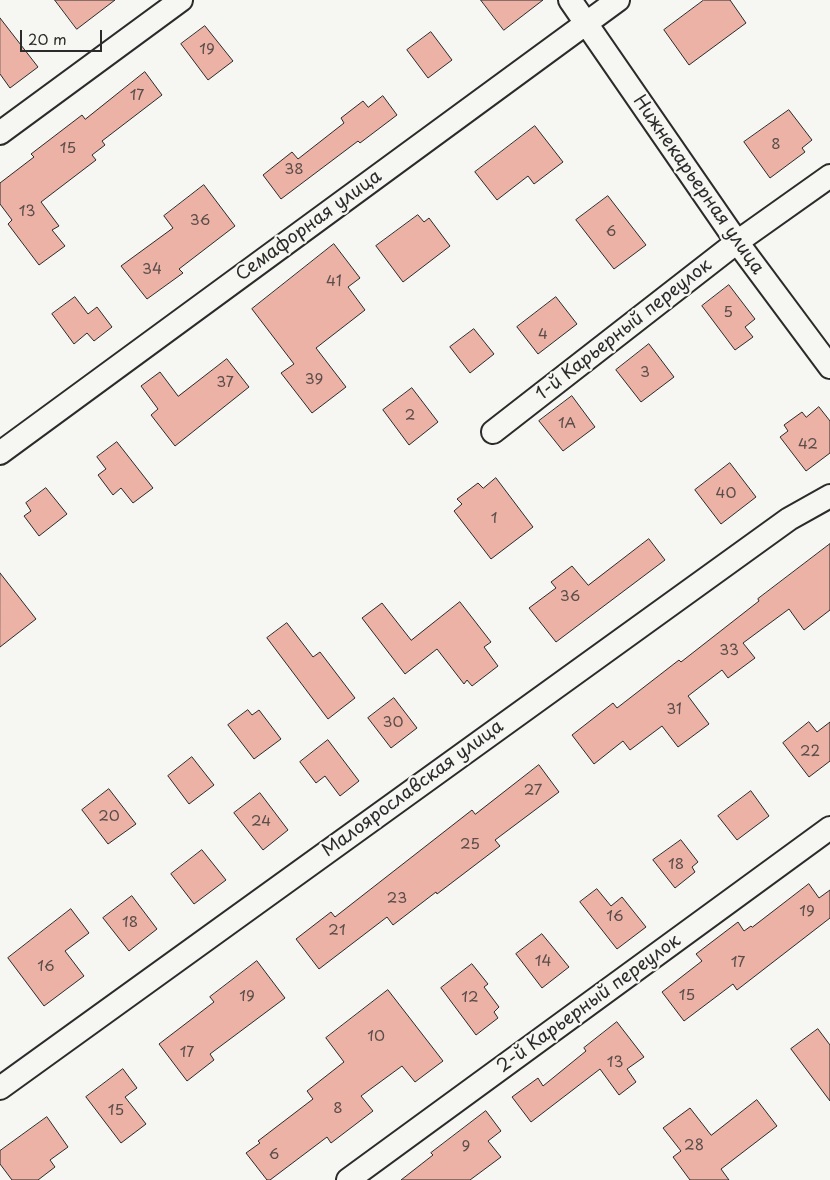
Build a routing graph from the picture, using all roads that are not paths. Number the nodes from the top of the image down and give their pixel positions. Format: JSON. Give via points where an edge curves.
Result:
{"nodes":[{"id":1,"x":181,"y":0,"type":"edge"},
{"id":2,"x":570,"y":0,"type":"edge"},
{"id":3,"x":618,"y":0,"type":"edge"},
{"id":4,"x":586,"y":23,"type":"junction"},
{"id":5,"x":0,"y":133,"type":"edge"},
{"id":6,"x":830,"y":176,"type":"edge"},
{"id":7,"x":737,"y":242,"type":"junction"},
{"id":8,"x":830,"y":367,"type":"edge"},
{"id":9,"x":493,"y":432,"type":"dead end"},
{"id":10,"x":0,"y":453,"type":"edge"},
{"id":11,"x":830,"y":496,"type":"edge"},
{"id":12,"x":830,"y":828,"type":"edge"},
{"id":13,"x":0,"y":1088,"type":"edge"},
{"id":14,"x":348,"y":1180,"type":"edge"}],
"edges":[{"from":1,"to":5,"type":"street"},
{"from":2,"to":4,"type":"street","name":"Нижнекарьерная улица"},
{"from":3,"to":4,"type":"street","name":"Семафорная улица"},
{"from":4,"to":7,"type":"street","name":"Нижнекарьерная улица"},
{"from":4,"to":10,"type":"street","name":"Семафорная улица"},
{"from":6,"to":7,"type":"street","name":"1-й Карьерный переулок"},
{"from":7,"to":8,"type":"street","name":"Нижнекарьерная улица"},
{"from":7,"to":9,"type":"street","name":"1-й Карьерный переулок"},
{"from":11,"to":13,"type":"street","name":"Малоярославская улица","via":[[788,519]]},
{"from":12,"to":14,"type":"street","name":"2-й Карьерный переулок"}]}
